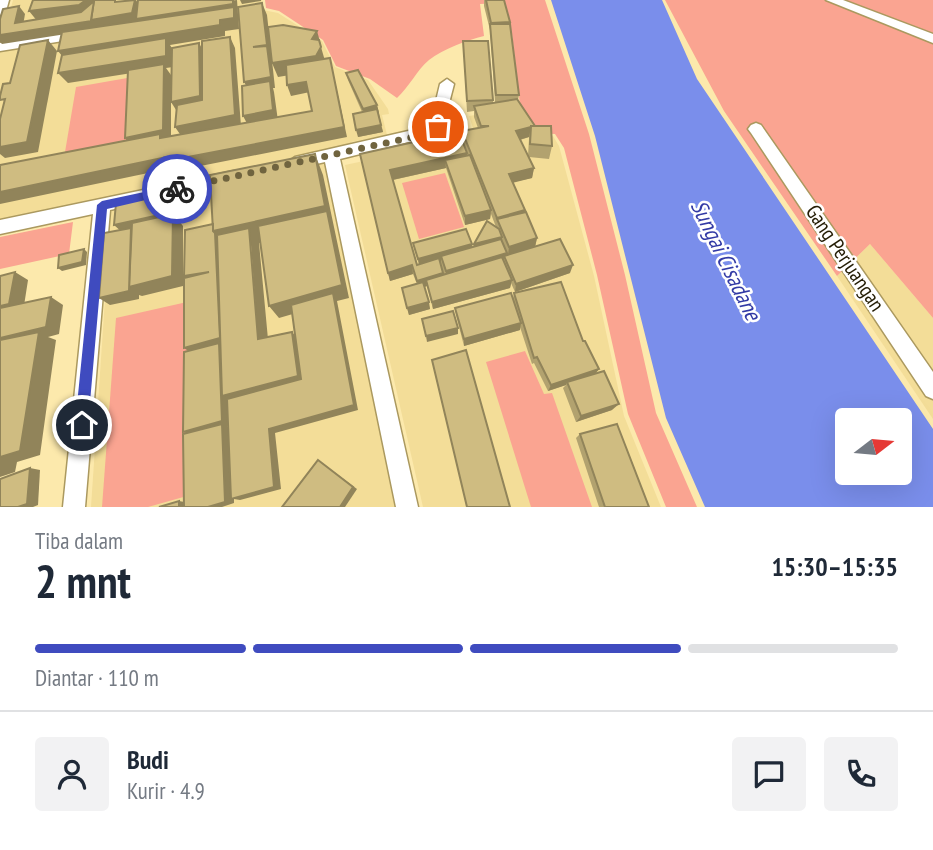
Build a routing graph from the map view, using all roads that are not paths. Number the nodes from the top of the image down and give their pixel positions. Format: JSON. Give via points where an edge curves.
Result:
{"nodes":[{"id":1,"x":3,"y":0,"type":"edge"},
{"id":2,"x":832,"y":0,"type":"edge"},
{"id":3,"x":0,"y":11,"type":"edge"},
{"id":4,"x":102,"y":31,"type":"edge"},
{"id":5,"x":933,"y":39,"type":"edge"},
{"id":6,"x":0,"y":47,"type":"edge"},
{"id":7,"x":447,"y":84,"type":"dead end"},
{"id":8,"x":756,"y":129,"type":"dead end"},
{"id":9,"x":331,"y":155,"type":"junction"},
{"id":10,"x":277,"y":167,"type":"edge"},
{"id":11,"x":250,"y":173,"type":"edge"},
{"id":12,"x":102,"y":205,"type":"junction"},
{"id":13,"x":0,"y":228,"type":"edge"},
{"id":14,"x":933,"y":388,"type":"edge"},
{"id":15,"x":74,"y":507,"type":"edge"},
{"id":16,"x":407,"y":507,"type":"edge"}],
"edges":[{"from":1,"to":3,"type":"street"},
{"from":2,"to":5,"type":"street"},
{"from":4,"to":6,"type":"street"},
{"from":7,"to":9,"type":"street","via":[[436,131]]},
{"from":8,"to":14,"type":"street","name":"Gang Perjuangan"},
{"from":9,"to":10,"type":"street"},
{"from":9,"to":16,"type":"street"},
{"from":11,"to":12,"type":"street"},
{"from":12,"to":13,"type":"street"},
{"from":12,"to":15,"type":"street"}]}
